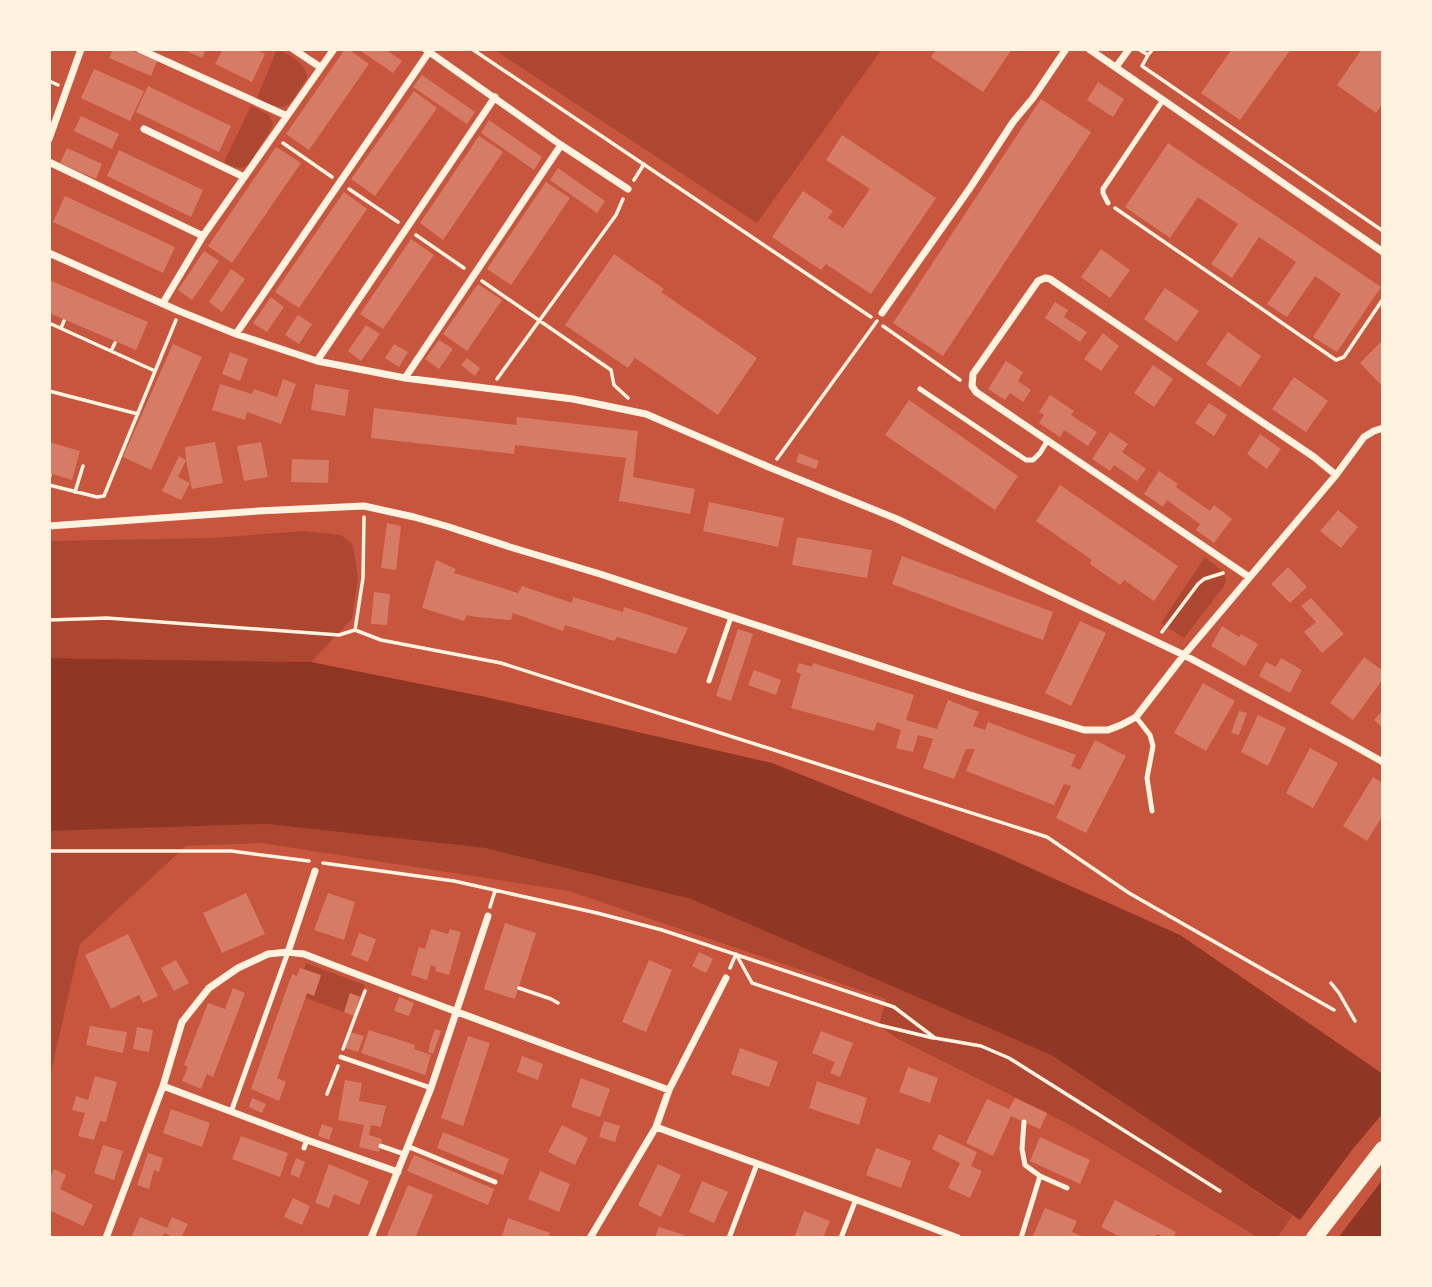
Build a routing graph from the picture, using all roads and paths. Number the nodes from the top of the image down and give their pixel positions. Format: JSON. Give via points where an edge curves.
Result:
{"nodes":[{"id":1,"x":81,"y":49,"type":"edge"},
{"id":2,"x":139,"y":49,"type":"edge"},
{"id":3,"x":293,"y":49,"type":"edge"},
{"id":4,"x":334,"y":49,"type":"edge"},
{"id":5,"x":472,"y":49,"type":"edge"},
{"id":6,"x":1066,"y":49,"type":"edge"},
{"id":7,"x":1088,"y":49,"type":"edge"},
{"id":8,"x":1129,"y":49,"type":"edge"},
{"id":9,"x":1138,"y":49,"type":"edge"},
{"id":10,"x":1153,"y":49,"type":"edge"},
{"id":11,"x":427,"y":50,"type":"edge"},
{"id":12,"x":1148,"y":55,"type":"junction"},
{"id":13,"x":320,"y":67,"type":"junction"},
{"id":14,"x":1116,"y":67,"type":"junction"},
{"id":15,"x":495,"y":97,"type":"junction"},
{"id":16,"x":1163,"y":100,"type":"junction"},
{"id":17,"x":287,"y":116,"type":"junction"},
{"id":18,"x":144,"y":128,"type":"dead end"},
{"id":19,"x":49,"y":139,"type":"edge"},
{"id":20,"x":561,"y":145,"type":"junction"},
{"id":21,"x":49,"y":162,"type":"edge"},
{"id":22,"x":644,"y":164,"type":"junction"},
{"id":23,"x":244,"y":177,"type":"junction"},
{"id":24,"x":628,"y":189,"type":"junction"},
{"id":25,"x":1108,"y":203,"type":"joint"},
{"id":26,"x":1383,"y":231,"type":"edge"},
{"id":27,"x":203,"y":236,"type":"junction"},
{"id":28,"x":1383,"y":252,"type":"edge"},
{"id":29,"x":49,"y":253,"type":"edge"},
{"id":30,"x":1383,"y":299,"type":"edge"},
{"id":31,"x":163,"y":303,"type":"junction"},
{"id":32,"x":179,"y":311,"type":"junction"},
{"id":33,"x":882,"y":313,"type":"joint"},
{"id":34,"x":64,"y":321,"type":"dead end"},
{"id":35,"x":540,"y":321,"type":"junction"},
{"id":36,"x":877,"y":321,"type":"junction"},
{"id":37,"x":49,"y":323,"type":"edge"},
{"id":38,"x":61,"y":328,"type":"junction"},
{"id":39,"x":236,"y":334,"type":"junction"},
{"id":40,"x":115,"y":343,"type":"dead end"},
{"id":41,"x":111,"y":351,"type":"junction"},
{"id":42,"x":317,"y":361,"type":"junction"},
{"id":43,"x":155,"y":371,"type":"junction"},
{"id":44,"x":405,"y":378,"type":"junction"},
{"id":45,"x":972,"y":386,"type":"junction"},
{"id":46,"x":489,"y":389,"type":"junction"},
{"id":47,"x":920,"y":389,"type":"dead end"},
{"id":48,"x":49,"y":391,"type":"edge"},
{"id":49,"x":138,"y":414,"type":"junction"},
{"id":50,"x":646,"y":414,"type":"junction"},
{"id":51,"x":1383,"y":428,"type":"edge"},
{"id":52,"x":1048,"y":440,"type":"junction"},
{"id":53,"x":83,"y":466,"type":"dead end"},
{"id":54,"x":771,"y":468,"type":"junction"},
{"id":55,"x":1336,"y":475,"type":"junction"},
{"id":56,"x":49,"y":485,"type":"edge"},
{"id":57,"x":75,"y":492,"type":"junction"},
{"id":58,"x":364,"y":506,"type":"junction"},
{"id":59,"x":49,"y":526,"type":"edge"},
{"id":60,"x":1223,"y":573,"type":"dead end"},
{"id":61,"x":1249,"y":577,"type":"junction"},
{"id":62,"x":731,"y":617,"type":"junction"},
{"id":63,"x":49,"y":620,"type":"edge"},
{"id":64,"x":1166,"y":626,"type":"dead end"},
{"id":65,"x":355,"y":630,"type":"junction"},
{"id":66,"x":1184,"y":655,"type":"junction"},
{"id":67,"x":709,"y":681,"type":"dead end"},
{"id":68,"x":1136,"y":717,"type":"junction"},
{"id":69,"x":1383,"y":762,"type":"edge"},
{"id":70,"x":1152,"y":811,"type":"dead end"},
{"id":71,"x":49,"y":851,"type":"edge"},
{"id":72,"x":315,"y":871,"type":"dead end"},
{"id":73,"x":488,"y":916,"type":"dead end"},
{"id":74,"x":288,"y":952,"type":"junction"},
{"id":75,"x":736,"y":954,"type":"junction"},
{"id":76,"x":726,"y":978,"type":"dead end"},
{"id":77,"x":369,"y":979,"type":"junction"},
{"id":78,"x":1331,"y":983,"type":"dead end"},
{"id":79,"x":519,"y":988,"type":"dead end"},
{"id":80,"x":558,"y":1003,"type":"dead end"},
{"id":81,"x":1334,"y":1010,"type":"dead end"},
{"id":82,"x":457,"y":1011,"type":"junction"},
{"id":83,"x":1355,"y":1021,"type":"dead end"},
{"id":84,"x":935,"y":1038,"type":"junction"},
{"id":85,"x":341,"y":1057,"type":"junction"},
{"id":86,"x":163,"y":1086,"type":"junction"},
{"id":87,"x":431,"y":1088,"type":"junction"},
{"id":88,"x":669,"y":1090,"type":"junction"},
{"id":89,"x":327,"y":1094,"type":"dead end"},
{"id":90,"x":231,"y":1112,"type":"junction"},
{"id":91,"x":1024,"y":1122,"type":"dead end"},
{"id":92,"x":656,"y":1127,"type":"junction"},
{"id":93,"x":381,"y":1146,"type":"dead end"},
{"id":94,"x":1383,"y":1149,"type":"edge"},
{"id":95,"x":406,"y":1150,"type":"junction"},
{"id":96,"x":757,"y":1164,"type":"junction"},
{"id":97,"x":398,"y":1172,"type":"junction"},
{"id":98,"x":1040,"y":1176,"type":"junction"},
{"id":99,"x":495,"y":1182,"type":"dead end"},
{"id":100,"x":1067,"y":1188,"type":"dead end"},
{"id":101,"x":1220,"y":1191,"type":"dead end"},
{"id":102,"x":856,"y":1199,"type":"junction"},
{"id":103,"x":954,"y":1237,"type":"edge"},
{"id":104,"x":106,"y":1238,"type":"edge"},
{"id":105,"x":371,"y":1238,"type":"edge"},
{"id":106,"x":590,"y":1238,"type":"edge"},
{"id":107,"x":729,"y":1238,"type":"edge"},
{"id":108,"x":841,"y":1238,"type":"edge"},
{"id":109,"x":1021,"y":1238,"type":"edge"},
{"id":110,"x":1314,"y":1238,"type":"edge"}],
"edges":[{"from":1,"to":19,"type":"street"},
{"from":2,"to":17,"type":"street"},
{"from":3,"to":13,"type":"street"},
{"from":4,"to":13,"type":"street"},
{"from":5,"to":22,"type":"path"},
{"from":6,"to":33,"type":"street"},
{"from":7,"to":14,"type":"street"},
{"from":8,"to":14,"type":"street"},
{"from":9,"to":12,"type":"path"},
{"from":10,"to":12,"type":"path"},
{"from":11,"to":15,"type":"street"},
{"from":11,"to":39,"type":"street"},
{"from":12,"to":26,"type":"path","via":[[1142,66]]},
{"from":13,"to":17,"type":"street"},
{"from":14,"to":16,"type":"street"},
{"from":15,"to":20,"type":"street"},
{"from":15,"to":42,"type":"street"},
{"from":16,"to":25,"type":"lane","via":[[1103,189]]},
{"from":16,"to":28,"type":"street"},
{"from":17,"to":23,"type":"street"},
{"from":18,"to":23,"type":"street"},
{"from":20,"to":24,"type":"street"},
{"from":20,"to":44,"type":"street"},
{"from":21,"to":27,"type":"street"},
{"from":22,"to":24,"type":"path"},
{"from":22,"to":36,"type":"path"},
{"from":23,"to":27,"type":"street"},
{"from":24,"to":35,"type":"path","via":[[616,215]]},
{"from":25,"to":30,"type":"path","via":[[1336,360],[1344,357]]},
{"from":27,"to":31,"type":"street"},
{"from":29,"to":31,"type":"street"},
{"from":31,"to":32,"type":"street"},
{"from":32,"to":39,"type":"street"},
{"from":32,"to":43,"type":"path"},
{"from":33,"to":36,"type":"path"},
{"from":34,"to":38,"type":"path"},
{"from":35,"to":46,"type":"path"},
{"from":35,"to":50,"type":"path","via":[[611,370],[614,385]]},
{"from":36,"to":45,"type":"path"},
{"from":36,"to":54,"type":"path"},
{"from":37,"to":38,"type":"path"},
{"from":38,"to":41,"type":"path"},
{"from":39,"to":42,"type":"street"},
{"from":40,"to":41,"type":"path"},
{"from":41,"to":43,"type":"path"},
{"from":42,"to":44,"type":"street"},
{"from":43,"to":49,"type":"path"},
{"from":44,"to":46,"type":"street"},
{"from":45,"to":52,"type":"street"},
{"from":45,"to":55,"type":"street","via":[[973,374],[1038,281],[1050,279]]},
{"from":46,"to":50,"type":"street"},
{"from":47,"to":52,"type":"lane","via":[[1026,460],[1033,460]]},
{"from":48,"to":49,"type":"path"},
{"from":49,"to":57,"type":"path","via":[[104,496]]},
{"from":50,"to":54,"type":"street"},
{"from":51,"to":55,"type":"street","via":[[1364,437]]},
{"from":52,"to":61,"type":"street"},
{"from":53,"to":57,"type":"path"},
{"from":54,"to":66,"type":"street","via":[[897,519]]},
{"from":55,"to":61,"type":"street"},
{"from":56,"to":57,"type":"path"},
{"from":58,"to":59,"type":"street"},
{"from":58,"to":62,"type":"street","via":[[446,526]]},
{"from":58,"to":65,"type":"path","via":[[363,578]]},
{"from":60,"to":64,"type":"path","via":[[1198,584]]},
{"from":61,"to":66,"type":"street"},
{"from":62,"to":67,"type":"lane"},
{"from":62,"to":68,"type":"street","via":[[1084,730],[1108,730]]},
{"from":63,"to":65,"type":"path","via":[[107,618],[339,635]]},
{"from":65,"to":81,"type":"path","via":[[381,640],[501,663],[1047,838],[1129,892]]},
{"from":66,"to":68,"type":"street"},
{"from":66,"to":69,"type":"street"},
{"from":68,"to":70,"type":"lane","via":[[1153,746],[1147,778]]},
{"from":71,"to":75,"type":"path","via":[[231,851],[454,881],[649,926]]},
{"from":72,"to":74,"type":"street"},
{"from":73,"to":82,"type":"street"},
{"from":74,"to":77,"type":"street"},
{"from":74,"to":86,"type":"street","via":[[253,957],[209,988],[182,1022]]},
{"from":74,"to":90,"type":"lane"},
{"from":75,"to":84,"type":"path","via":[[894,1007]]},
{"from":75,"to":84,"type":"path","via":[[752,983],[879,1025]]},
{"from":76,"to":88,"type":"street"},
{"from":77,"to":82,"type":"street"},
{"from":77,"to":85,"type":"path"},
{"from":78,"to":83,"type":"path"},
{"from":79,"to":80,"type":"path"},
{"from":82,"to":87,"type":"street"},
{"from":82,"to":88,"type":"street"},
{"from":84,"to":101,"type":"path","via":[[981,1046],[1009,1058]]},
{"from":85,"to":87,"type":"lane"},
{"from":85,"to":89,"type":"path"},
{"from":86,"to":90,"type":"street"},
{"from":86,"to":104,"type":"street"},
{"from":87,"to":95,"type":"street"},
{"from":88,"to":92,"type":"street"},
{"from":90,"to":97,"type":"street","via":[[306,1144]]},
{"from":91,"to":98,"type":"lane","via":[[1025,1165]]},
{"from":92,"to":96,"type":"street"},
{"from":92,"to":106,"type":"street"},
{"from":93,"to":95,"type":"lane"},
{"from":94,"to":110,"type":"main road"},
{"from":95,"to":97,"type":"street"},
{"from":95,"to":99,"type":"lane"},
{"from":96,"to":102,"type":"street"},
{"from":96,"to":107,"type":"lane"},
{"from":97,"to":105,"type":"street"},
{"from":98,"to":100,"type":"lane"},
{"from":98,"to":109,"type":"lane"},
{"from":102,"to":103,"type":"street"},
{"from":102,"to":108,"type":"lane"}]}
